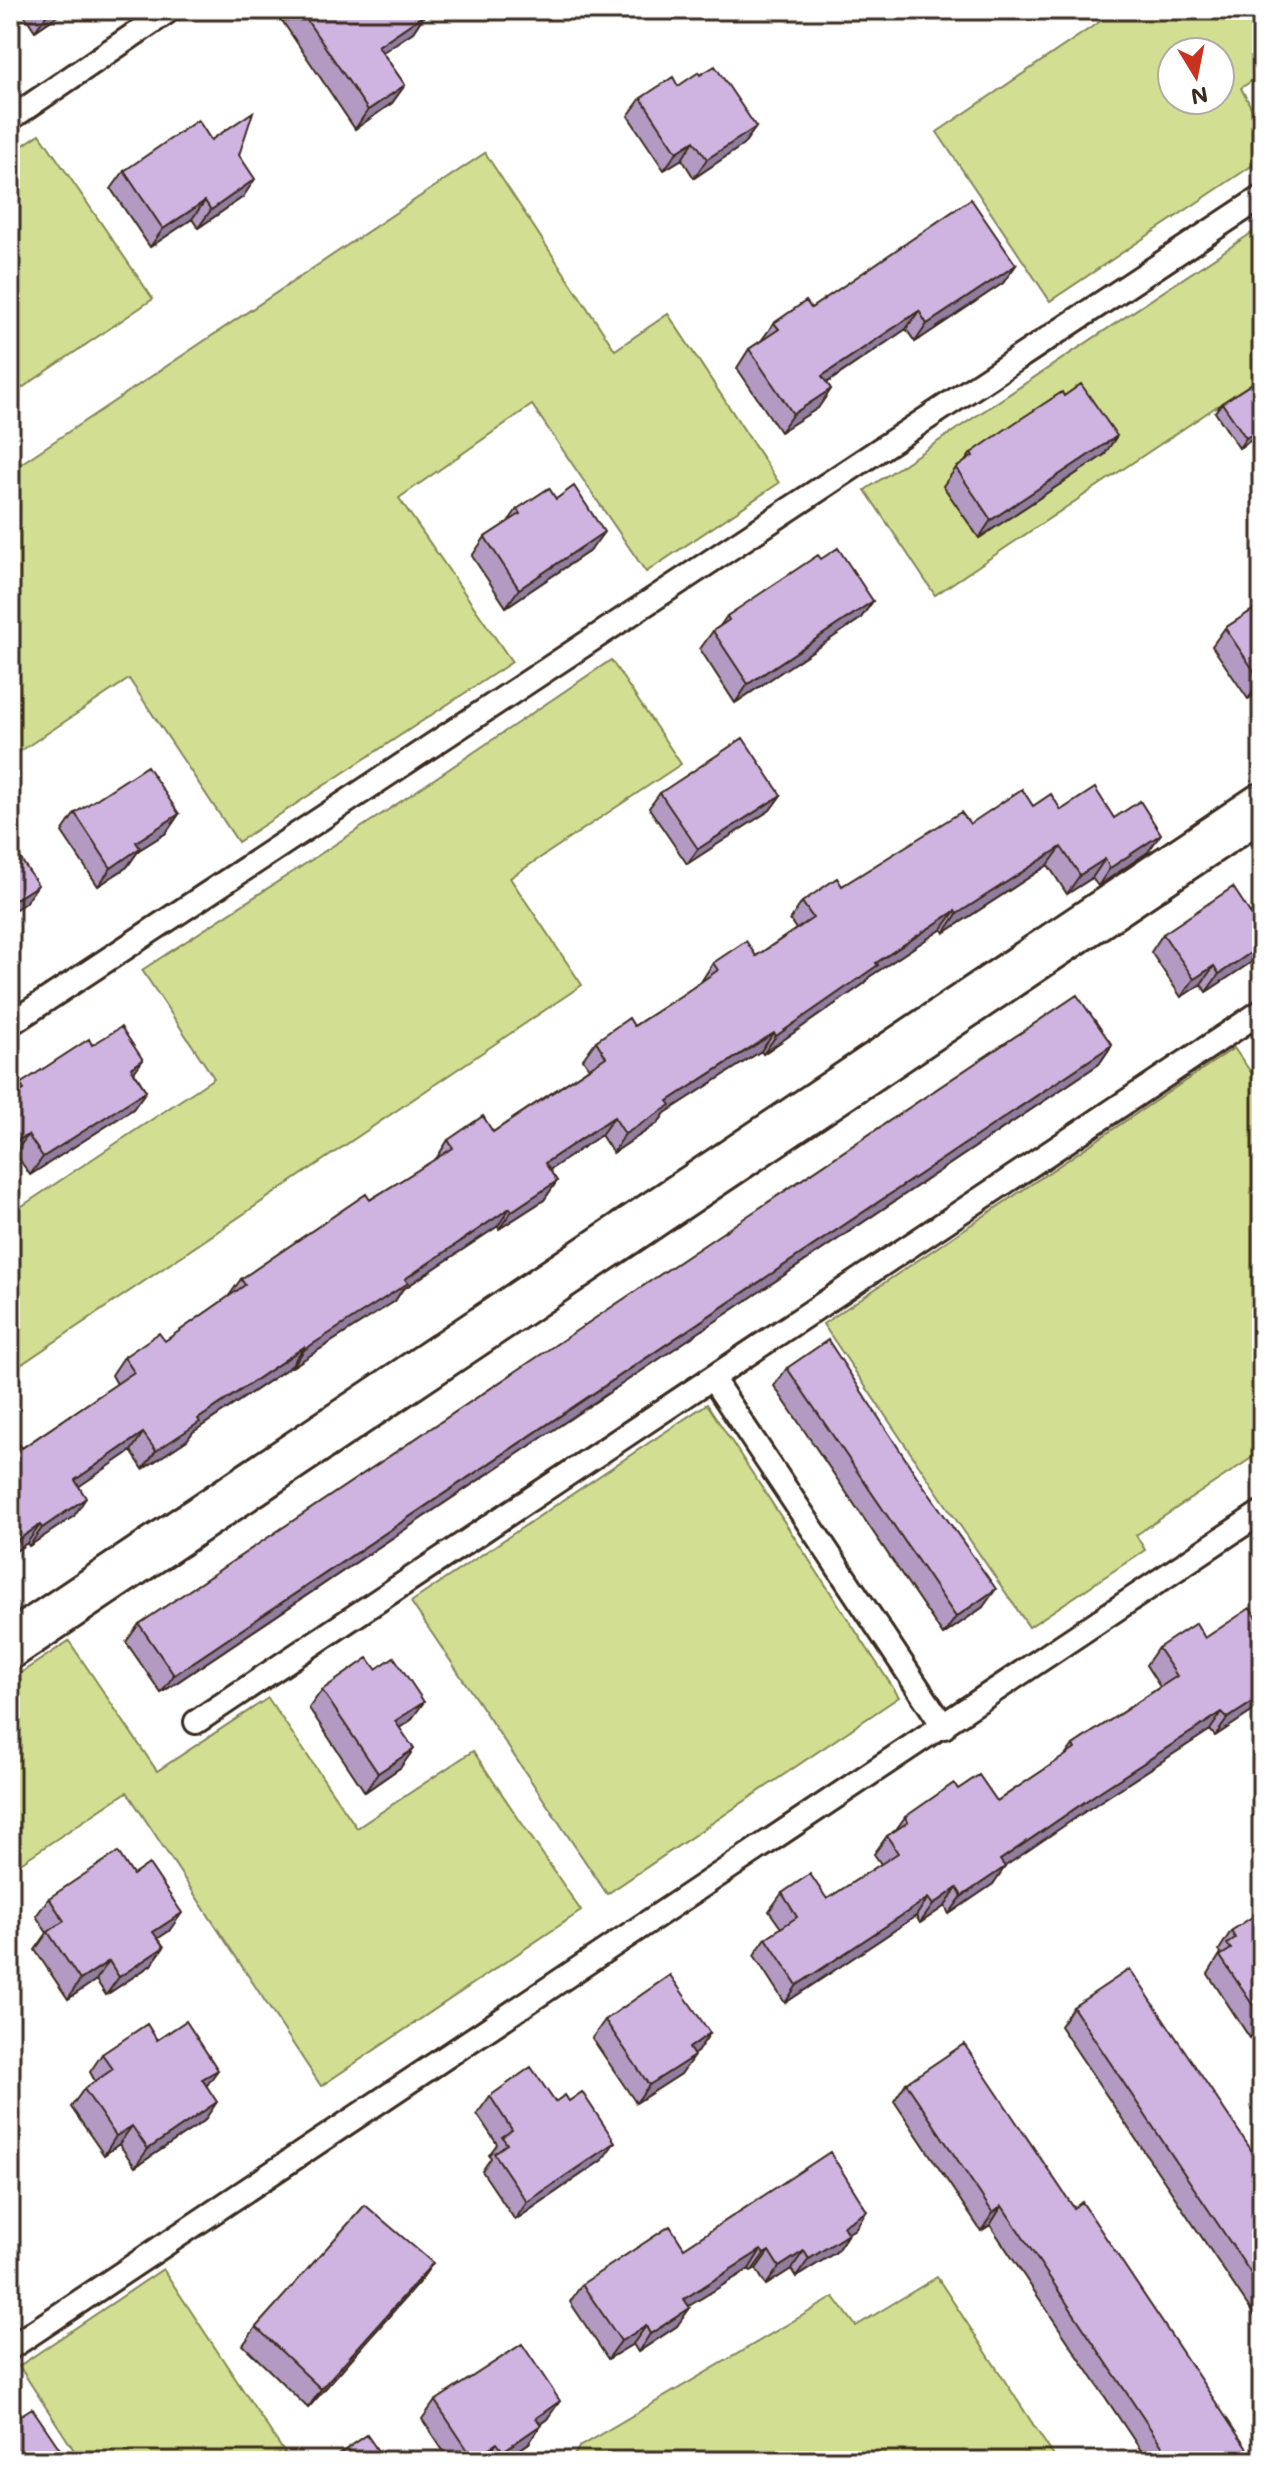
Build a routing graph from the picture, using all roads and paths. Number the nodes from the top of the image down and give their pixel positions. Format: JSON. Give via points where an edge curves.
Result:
{"nodes":[{"id":1,"x":170,"y":10,"type":"edge"},
{"id":2,"x":10,"y":119,"type":"edge"},
{"id":3,"x":1262,"y":197,"type":"edge"},
{"id":4,"x":1262,"y":806,"type":"edge"},
{"id":5,"x":1262,"y":1011,"type":"edge"},
{"id":6,"x":10,"y":1024,"type":"edge"},
{"id":7,"x":712,"y":1378,"type":"junction"},
{"id":8,"x":1262,"y":1512,"type":"edge"},
{"id":9,"x":10,"y":1646,"type":"edge"},
{"id":10,"x":196,"y":1722,"type":"dead end"},
{"id":11,"x":944,"y":1727,"type":"junction"},
{"id":12,"x":10,"y":2348,"type":"edge"}],
"edges":[{"from":1,"to":2,"type":"lane"},
{"from":3,"to":6,"type":"lane"},
{"from":4,"to":9,"type":"street"},
{"from":5,"to":7,"type":"lane"},
{"from":7,"to":10,"type":"lane"},
{"from":7,"to":11,"type":"lane"},
{"from":8,"to":11,"type":"lane"},
{"from":11,"to":12,"type":"lane"}]}
